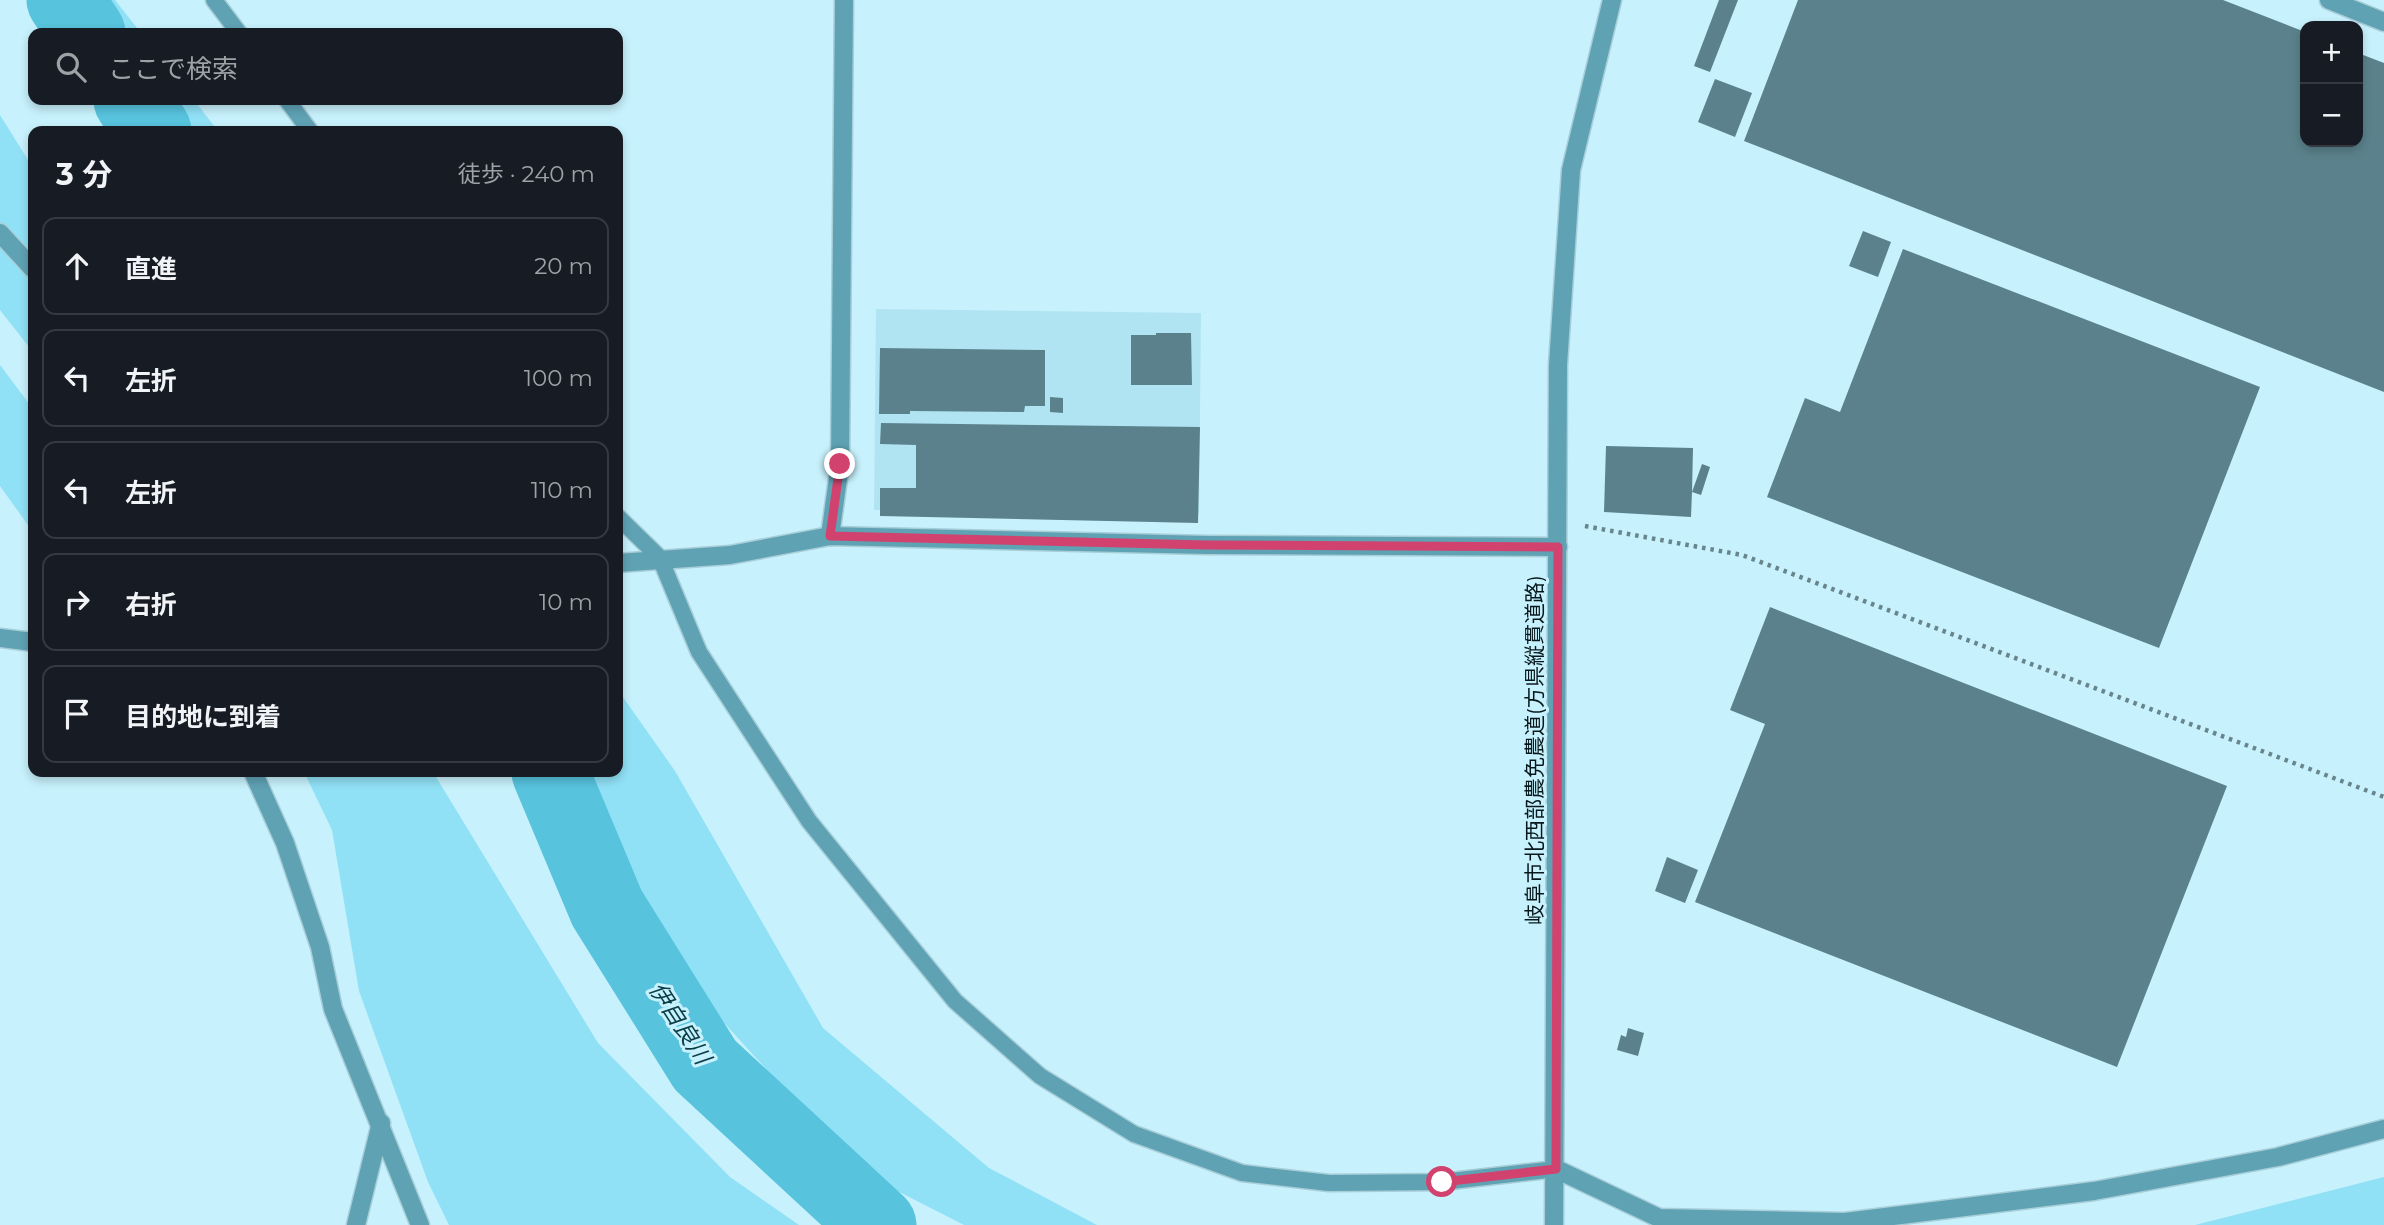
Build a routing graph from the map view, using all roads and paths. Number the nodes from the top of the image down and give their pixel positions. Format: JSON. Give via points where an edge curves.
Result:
{"nodes":[{"id":1,"x":215,"y":0,"type":"edge"},
{"id":2,"x":844,"y":0,"type":"edge"},
{"id":3,"x":1612,"y":0,"type":"edge"},
{"id":4,"x":2329,"y":0,"type":"edge"},
{"id":5,"x":2384,"y":22,"type":"edge"},
{"id":6,"x":235,"y":28,"type":"edge"},
{"id":7,"x":291,"y":105,"type":"edge"},
{"id":8,"x":306,"y":126,"type":"edge"},
{"id":9,"x":0,"y":233,"type":"edge"},
{"id":10,"x":28,"y":264,"type":"edge"},
{"id":11,"x":1557,"y":521,"type":"junction"},
{"id":12,"x":623,"y":522,"type":"edge"},
{"id":13,"x":830,"y":536,"type":"junction"},
{"id":14,"x":1558,"y":547,"type":"junction"},
{"id":15,"x":660,"y":558,"type":"junction"},
{"id":16,"x":623,"y":562,"type":"edge"},
{"id":17,"x":0,"y":638,"type":"edge"},
{"id":18,"x":28,"y":641,"type":"edge"},
{"id":19,"x":255,"y":777,"type":"edge"},
{"id":20,"x":2384,"y":797,"type":"edge"},
{"id":21,"x":381,"y":1123,"type":"junction"},
{"id":22,"x":2384,"y":1129,"type":"edge"},
{"id":23,"x":1556,"y":1169,"type":"junction"},
{"id":24,"x":1554,"y":1217,"type":"edge"},
{"id":25,"x":356,"y":1225,"type":"edge"},
{"id":26,"x":420,"y":1225,"type":"edge"}],
"edges":[{"from":1,"to":6,"type":"lane"},
{"from":2,"to":13,"type":"street","via":[[840,464]]},
{"from":3,"to":11,"type":"street","name":"岐阜市北西部農免農道(方県縦貫道路)","via":[[1571,170],[1558,365]]},
{"from":4,"to":5,"type":"street"},
{"from":7,"to":8,"type":"lane"},
{"from":9,"to":10,"type":"street"},
{"from":11,"to":14,"type":"street","name":"岐阜市北西部農免農道(方県縦貫道路)"},
{"from":11,"to":20,"type":"path","via":[[1742,555]]},
{"from":12,"to":15,"type":"lane"},
{"from":13,"to":14,"type":"street"},
{"from":13,"to":15,"type":"street","via":[[730,555]]},
{"from":14,"to":23,"type":"street","name":"岐阜市北西部農免農道(方県縦貫道路)"},
{"from":15,"to":16,"type":"street"},
{"from":15,"to":23,"type":"lane","via":[[699,652],[809,821],[955,1001],[1040,1076],[1133,1134],[1242,1173],[1329,1183],[1442,1182]]},
{"from":17,"to":18,"type":"street"},
{"from":19,"to":21,"type":"street","via":[[285,843],[320,947],[333,1009]]},
{"from":21,"to":25,"type":"street"},
{"from":21,"to":26,"type":"street"},
{"from":22,"to":23,"type":"street","via":[[2278,1157],[2094,1192],[1845,1222],[1659,1218]]},
{"from":23,"to":24,"type":"street","name":"岐阜市北西部農免農道(方県縦貫道路)"}]}
